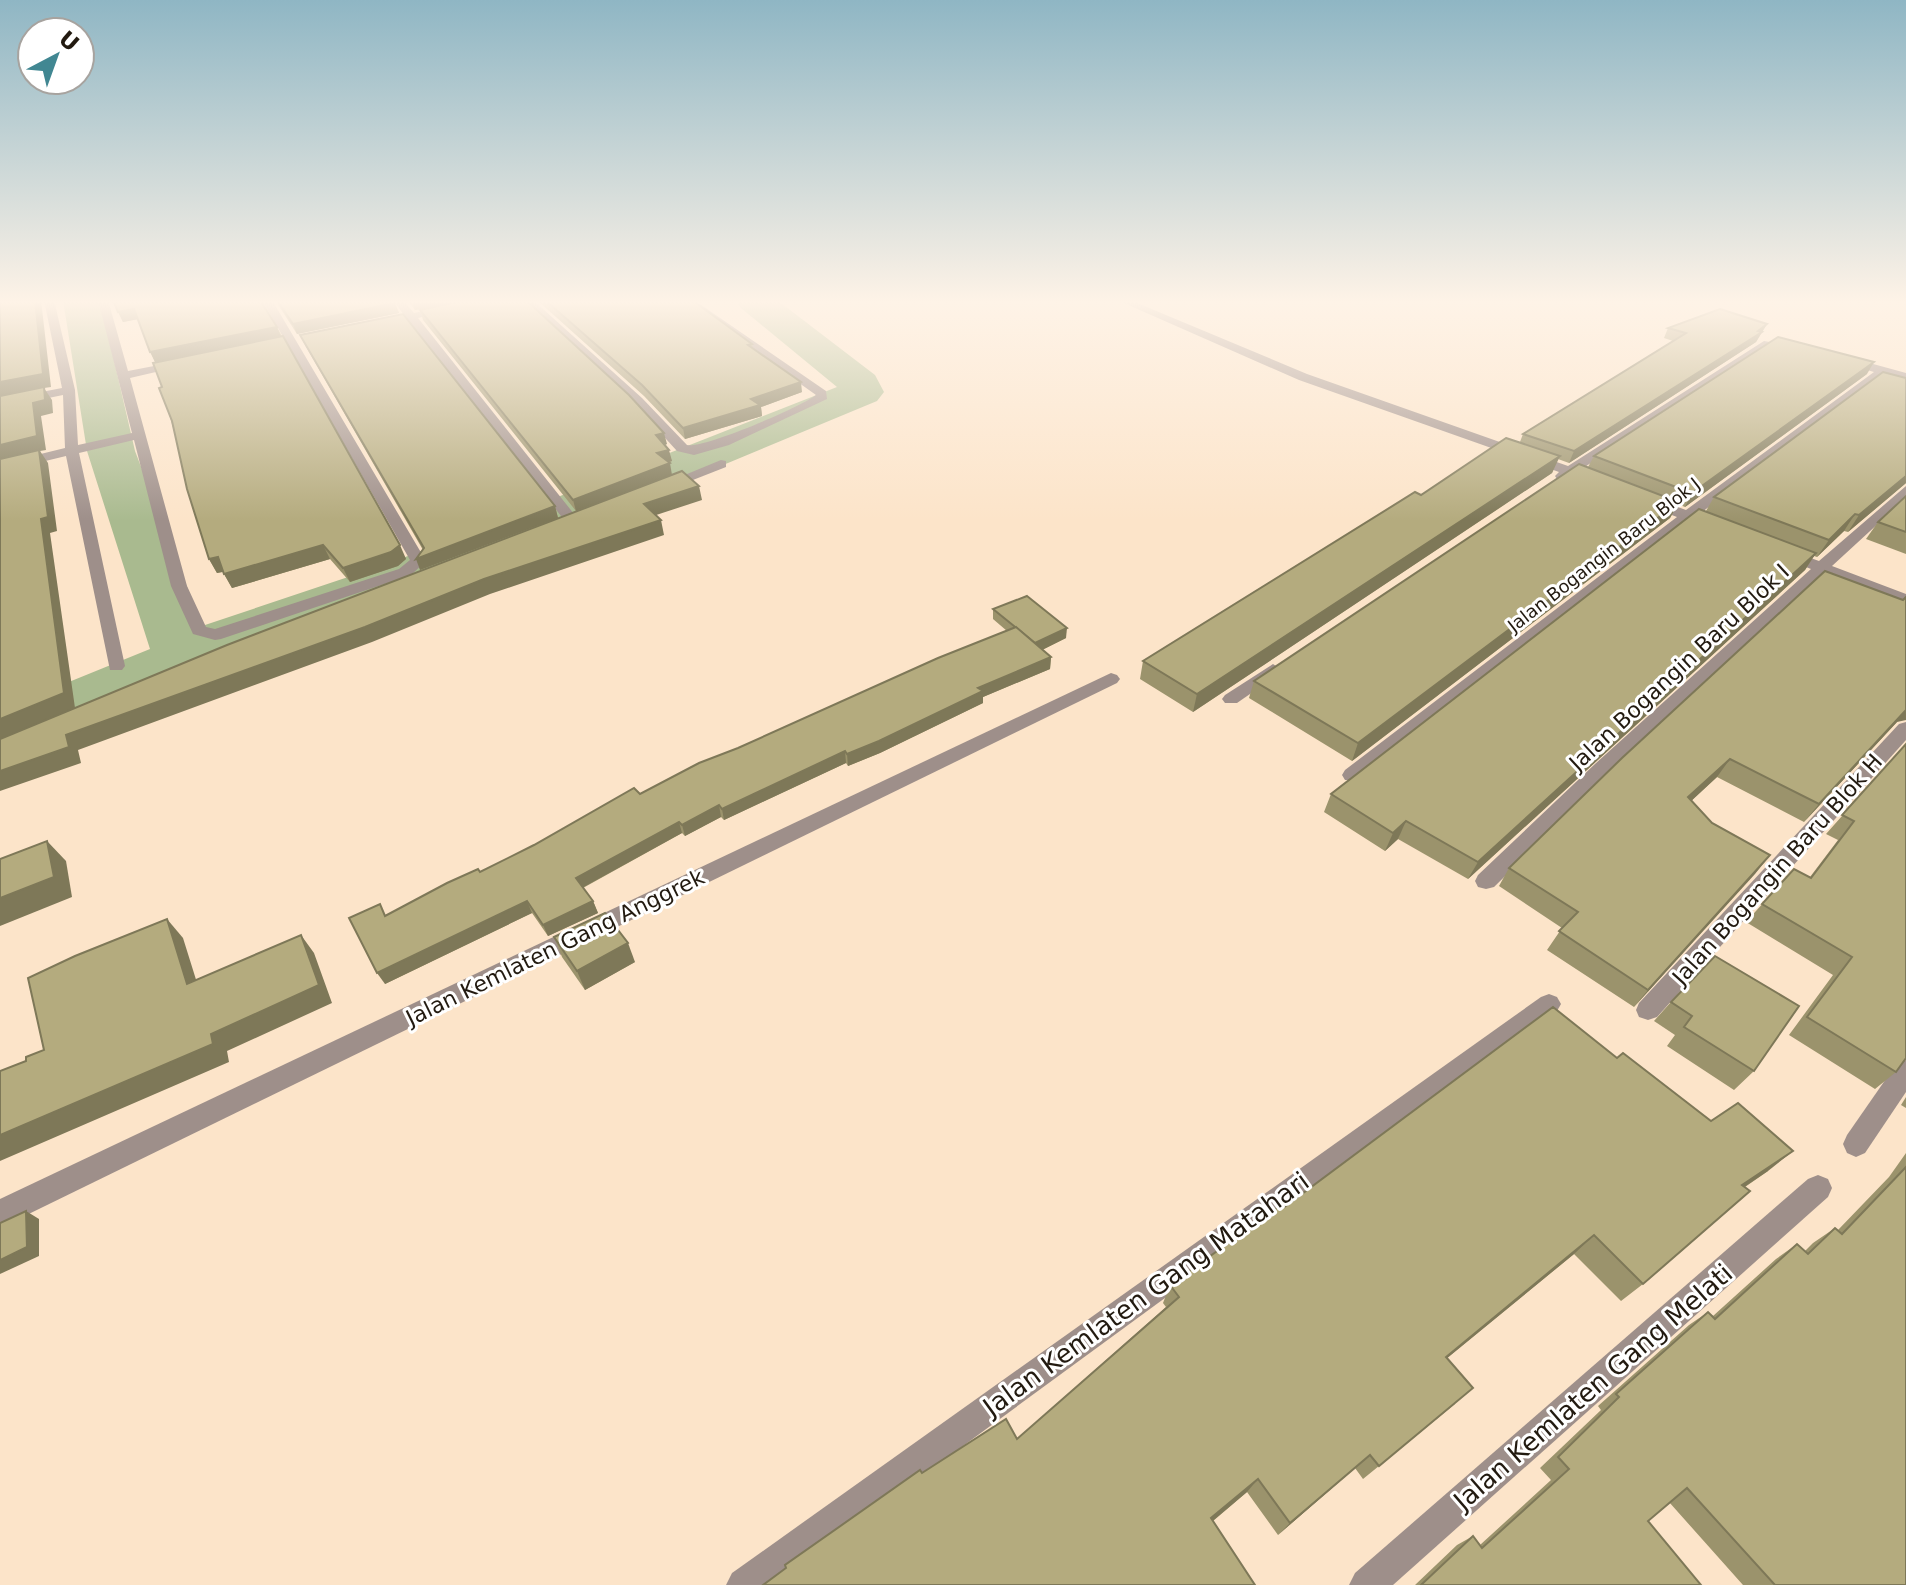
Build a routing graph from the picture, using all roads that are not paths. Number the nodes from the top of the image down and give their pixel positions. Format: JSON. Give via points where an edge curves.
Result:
{"nodes":[{"id":1,"x":65,"y":374,"type":"edge"},
{"id":2,"x":133,"y":374,"type":"edge"},
{"id":3,"x":312,"y":374,"type":"edge"},
{"id":4,"x":457,"y":374,"type":"edge"},
{"id":5,"x":608,"y":374,"type":"edge"},
{"id":6,"x":791,"y":374,"type":"edge"},
{"id":7,"x":1296,"y":374,"type":"edge"},
{"id":8,"x":1720,"y":374,"type":"edge"},
{"id":9,"x":1879,"y":374,"type":"edge"},
{"id":10,"x":123,"y":376,"type":"joint"},
{"id":11,"x":69,"y":390,"type":"junction"},
{"id":12,"x":0,"y":404,"type":"edge"},
{"id":13,"x":133,"y":436,"type":"junction"},
{"id":14,"x":72,"y":451,"type":"junction"},
{"id":15,"x":721,"y":464,"type":"dead end"},
{"id":16,"x":0,"y":468,"type":"edge"},
{"id":17,"x":1570,"y":471,"type":"junction"},
{"id":18,"x":1599,"y":482,"type":"edge"},
{"id":19,"x":1544,"y":488,"type":"edge"},
{"id":20,"x":1906,"y":490,"type":"edge"},
{"id":21,"x":650,"y":492,"type":"edge"},
{"id":22,"x":1628,"y":493,"type":"edge"},
{"id":23,"x":1687,"y":516,"type":"junction"},
{"id":24,"x":570,"y":519,"type":"edge"},
{"id":25,"x":1727,"y":531,"type":"edge"},
{"id":26,"x":1768,"y":547,"type":"edge"},
{"id":27,"x":1822,"y":568,"type":"junction"},
{"id":28,"x":422,"y":580,"type":"edge"},
{"id":29,"x":1906,"y":600,"type":"edge"},
{"id":30,"x":318,"y":619,"type":"edge"},
{"id":31,"x":1283,"y":664,"type":"edge"},
{"id":32,"x":116,"y":666,"type":"dead end"},
{"id":33,"x":1111,"y":679,"type":"dead end"},
{"id":34,"x":1231,"y":699,"type":"dead end"},
{"id":35,"x":1906,"y":728,"type":"edge"},
{"id":36,"x":1352,"y":775,"type":"edge"},
{"id":37,"x":1486,"y":881,"type":"dead end"},
{"id":38,"x":1549,"y":1004,"type":"dead end"},
{"id":39,"x":1648,"y":1010,"type":"edge"},
{"id":40,"x":1906,"y":1071,"type":"edge"},
{"id":41,"x":1856,"y":1144,"type":"dead end"},
{"id":42,"x":1818,"y":1188,"type":"dead end"},
{"id":43,"x":0,"y":1214,"type":"edge"},
{"id":44,"x":744,"y":1585,"type":"edge"},
{"id":45,"x":1367,"y":1585,"type":"edge"}],
"edges":[{"from":1,"to":11,"type":"street"},
{"from":2,"to":10,"type":"street"},
{"from":3,"to":13,"type":"street","via":[[418,561],[405,572],[232,631],[215,635],[199,630],[179,586]]},
{"from":4,"to":24,"type":"street"},
{"from":5,"to":6,"type":"street","via":[[689,451],[724,442],[822,396]]},
{"from":7,"to":17,"type":"street"},
{"from":8,"to":17,"type":"street"},
{"from":9,"to":23,"type":"street","name":"Jalan Bogangin Baru Blok J"},
{"from":10,"to":13,"type":"street"},
{"from":11,"to":12,"type":"street"},
{"from":11,"to":14,"type":"street"},
{"from":13,"to":14,"type":"street"},
{"from":14,"to":16,"type":"street"},
{"from":14,"to":32,"type":"street"},
{"from":15,"to":21,"type":"street"},
{"from":17,"to":18,"type":"street"},
{"from":17,"to":19,"type":"street"},
{"from":20,"to":27,"type":"street","name":"Jalan Bogangin Baru Blok I"},
{"from":22,"to":23,"type":"street"},
{"from":23,"to":25,"type":"street"},
{"from":23,"to":36,"type":"street","name":"Jalan Bogangin Baru Blok J"},
{"from":26,"to":27,"type":"street"},
{"from":27,"to":29,"type":"street"},
{"from":27,"to":37,"type":"street","name":"Jalan Bogangin Baru Blok I"},
{"from":28,"to":30,"type":"street"},
{"from":31,"to":34,"type":"street"},
{"from":33,"to":43,"type":"street","name":"Jalan Kemlaten Gang Anggrek"},
{"from":35,"to":39,"type":"street","name":"Jalan Bogangin Baru Blok H"},
{"from":38,"to":44,"type":"street","name":"Jalan Kemlaten Gang Matahari"},
{"from":40,"to":41,"type":"street"},
{"from":42,"to":45,"type":"street","name":"Jalan Kemlaten Gang Melati"}]}
